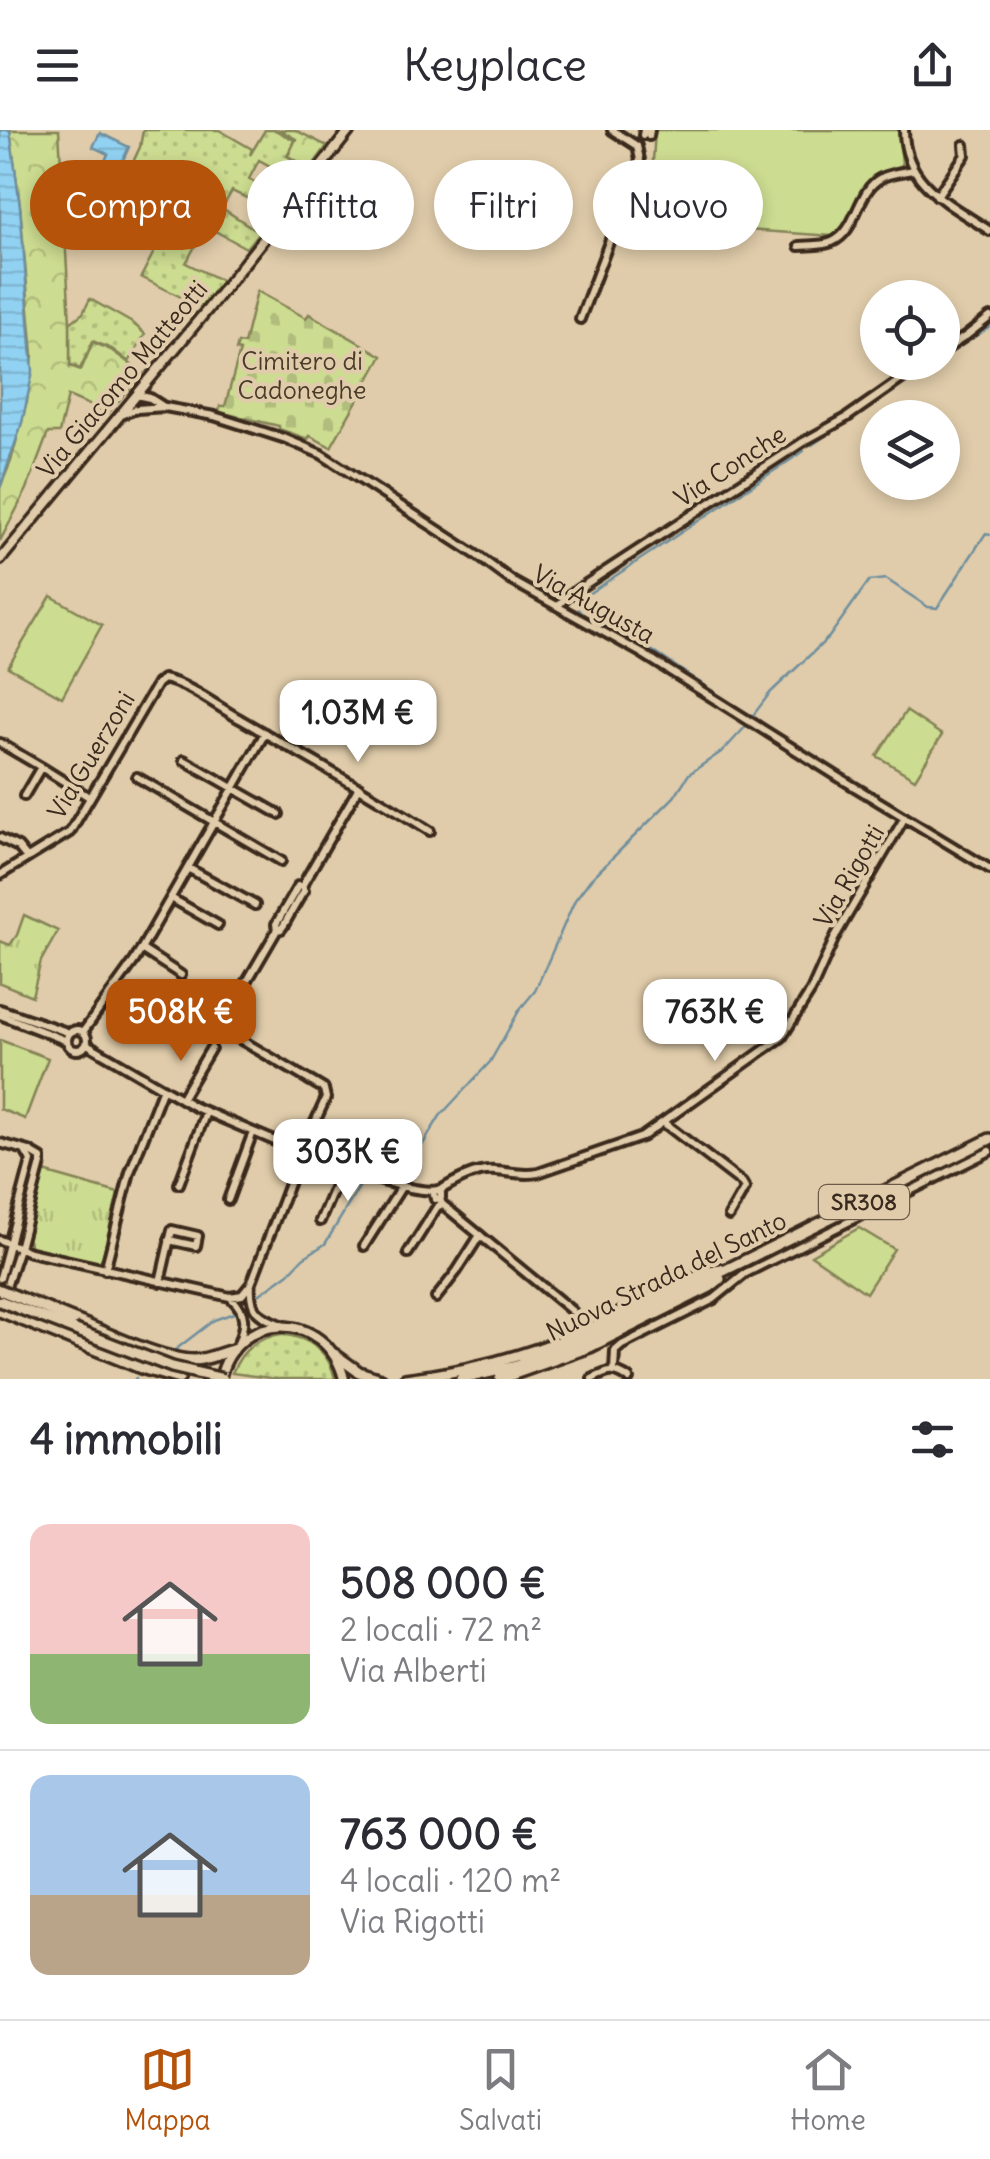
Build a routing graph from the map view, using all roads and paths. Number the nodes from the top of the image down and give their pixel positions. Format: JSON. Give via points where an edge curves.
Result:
{"nodes":[{"id":1,"x":350,"y":130,"type":"edge"},
{"id":2,"x":612,"y":130,"type":"edge"},
{"id":3,"x":904,"y":130,"type":"edge"},
{"id":4,"x":964,"y":145,"type":"dead end"},
{"id":5,"x":913,"y":170,"type":"junction"},
{"id":6,"x":937,"y":196,"type":"junction"},
{"id":7,"x":990,"y":231,"type":"edge"},
{"id":8,"x":799,"y":246,"type":"dead end"},
{"id":9,"x":990,"y":317,"type":"edge"},
{"id":10,"x":580,"y":319,"type":"dead end"},
{"id":11,"x":960,"y":340,"type":"edge"},
{"id":12,"x":900,"y":380,"type":"edge"},
{"id":13,"x":146,"y":383,"type":"junction"},
{"id":14,"x":136,"y":395,"type":"junction"},
{"id":15,"x":150,"y":398,"type":"junction"},
{"id":16,"x":165,"y":407,"type":"junction"},
{"id":17,"x":145,"y":408,"type":"junction"},
{"id":18,"x":119,"y":415,"type":"junction"},
{"id":19,"x":0,"y":560,"type":"edge"},
{"id":20,"x":558,"y":606,"type":"junction"},
{"id":21,"x":265,"y":733,"type":"junction"},
{"id":22,"x":0,"y":743,"type":"edge"},
{"id":23,"x":184,"y":760,"type":"dead end"},
{"id":24,"x":41,"y":767,"type":"junction"},
{"id":25,"x":137,"y":777,"type":"dead end"},
{"id":26,"x":360,"y":786,"type":"junction"},
{"id":27,"x":234,"y":788,"type":"junction"},
{"id":28,"x":24,"y":796,"type":"dead end"},
{"id":29,"x":90,"y":798,"type":"junction"},
{"id":30,"x":279,"y":814,"type":"dead end"},
{"id":31,"x":905,"y":817,"type":"junction"},
{"id":32,"x":213,"y":822,"type":"junction"},
{"id":33,"x":430,"y":831,"type":"dead end"},
{"id":34,"x":0,"y":838,"type":"edge"},
{"id":35,"x":26,"y":858,"type":"junction"},
{"id":36,"x":281,"y":861,"type":"dead end"},
{"id":37,"x":188,"y":868,"type":"junction"},
{"id":38,"x":990,"y":868,"type":"edge"},
{"id":39,"x":0,"y":875,"type":"edge"},
{"id":40,"x":171,"y":898,"type":"junction"},
{"id":41,"x":255,"y":906,"type":"dead end"},
{"id":42,"x":218,"y":925,"type":"dead end"},
{"id":43,"x":141,"y":949,"type":"junction"},
{"id":44,"x":181,"y":975,"type":"dead end"},
{"id":45,"x":108,"y":1000,"type":"junction"},
{"id":46,"x":0,"y":1012,"type":"edge"},
{"id":47,"x":154,"y":1026,"type":"dead end"},
{"id":48,"x":83,"y":1032,"type":"junction"},
{"id":49,"x":68,"y":1037,"type":"junction"},
{"id":50,"x":87,"y":1044,"type":"junction"},
{"id":51,"x":211,"y":1048,"type":"dead end"},
{"id":52,"x":163,"y":1088,"type":"junction"},
{"id":53,"x":181,"y":1099,"type":"junction"},
{"id":54,"x":206,"y":1112,"type":"junction"},
{"id":55,"x":664,"y":1123,"type":"junction"},
{"id":56,"x":253,"y":1132,"type":"junction"},
{"id":57,"x":307,"y":1140,"type":"junction"},
{"id":58,"x":990,"y":1140,"type":"edge"},
{"id":59,"x":0,"y":1144,"type":"edge"},
{"id":60,"x":296,"y":1146,"type":"junction"},
{"id":61,"x":24,"y":1150,"type":"junction"},
{"id":62,"x":990,"y":1151,"type":"edge"},
{"id":63,"x":306,"y":1154,"type":"junction"},
{"id":64,"x":343,"y":1167,"type":"junction"},
{"id":65,"x":178,"y":1184,"type":"dead end"},
{"id":66,"x":402,"y":1186,"type":"junction"},
{"id":67,"x":438,"y":1196,"type":"junction"},
{"id":68,"x":228,"y":1200,"type":"dead end"},
{"id":69,"x":729,"y":1216,"type":"dead end"},
{"id":70,"x":320,"y":1221,"type":"dead end"},
{"id":71,"x":480,"y":1235,"type":"junction"},
{"id":72,"x":0,"y":1240,"type":"edge"},
{"id":73,"x":170,"y":1240,"type":"dead end"},
{"id":74,"x":10,"y":1244,"type":"junction"},
{"id":75,"x":364,"y":1246,"type":"dead end"},
{"id":76,"x":19,"y":1248,"type":"junction"},
{"id":77,"x":408,"y":1253,"type":"dead end"},
{"id":78,"x":737,"y":1264,"type":"junction"},
{"id":79,"x":106,"y":1270,"type":"junction"},
{"id":80,"x":0,"y":1278,"type":"edge"},
{"id":81,"x":160,"y":1282,"type":"junction"},
{"id":82,"x":251,"y":1284,"type":"junction"},
{"id":83,"x":0,"y":1290,"type":"edge"},
{"id":84,"x":230,"y":1297,"type":"junction"},
{"id":85,"x":436,"y":1298,"type":"dead end"},
{"id":86,"x":0,"y":1301,"type":"edge"},
{"id":87,"x":0,"y":1311,"type":"edge"},
{"id":88,"x":572,"y":1311,"type":"dead end"},
{"id":89,"x":285,"y":1326,"type":"junction"},
{"id":90,"x":235,"y":1346,"type":"junction"},
{"id":91,"x":334,"y":1354,"type":"junction"},
{"id":92,"x":618,"y":1372,"type":"junction"},
{"id":93,"x":179,"y":1379,"type":"edge"},
{"id":94,"x":222,"y":1379,"type":"edge"},
{"id":95,"x":344,"y":1379,"type":"edge"},
{"id":96,"x":381,"y":1379,"type":"edge"},
{"id":97,"x":405,"y":1379,"type":"edge"},
{"id":98,"x":462,"y":1379,"type":"edge"},
{"id":99,"x":500,"y":1379,"type":"edge"},
{"id":100,"x":592,"y":1379,"type":"edge"},
{"id":101,"x":629,"y":1379,"type":"edge"}],
"edges":[{"from":1,"to":13,"type":"main road","name":"Via Giacomo Matteotti"},
{"from":2,"to":10,"type":"street","via":[[637,146],[640,160]]},
{"from":3,"to":5,"type":"street"},
{"from":4,"to":6,"type":"street","via":[[965,155]]},
{"from":5,"to":6,"type":"street"},
{"from":5,"to":8,"type":"street","via":[[880,178],[838,238]]},
{"from":6,"to":7,"type":"street"},
{"from":9,"to":11,"type":"street"},
{"from":12,"to":20,"type":"street","name":"Via Conche"},
{"from":13,"to":14,"type":"main road","name":"Via Giacomo Matteotti"},
{"from":13,"to":15,"type":"street"},
{"from":14,"to":15,"type":"street","name":"Via Augusta"},
{"from":14,"to":17,"type":"street"},
{"from":14,"to":18,"type":"main road","name":"Via Giacomo Matteotti"},
{"from":15,"to":16,"type":"street","name":"Via Augusta"},
{"from":16,"to":17,"type":"street","name":"Via Augusta"},
{"from":16,"to":20,"type":"street","name":"Via Augusta","via":[[308,448]]},
{"from":17,"to":18,"type":"street","name":"Via Augusta"},
{"from":18,"to":19,"type":"main road","name":"Via Giacomo Matteotti"},
{"from":20,"to":31,"type":"street","name":"Via Augusta"},
{"from":21,"to":26,"type":"street"},
{"from":21,"to":27,"type":"street"},
{"from":21,"to":29,"type":"street","name":"Via Guerzoni","via":[[163,680]]},
{"from":22,"to":24,"type":"street"},
{"from":23,"to":27,"type":"street"},
{"from":24,"to":28,"type":"street"},
{"from":24,"to":29,"type":"street"},
{"from":25,"to":32,"type":"street"},
{"from":26,"to":33,"type":"street"},
{"from":26,"to":57,"type":"street","via":[[224,1020],[226,1031],[324,1089]]},
{"from":27,"to":30,"type":"street"},
{"from":27,"to":32,"type":"street"},
{"from":29,"to":35,"type":"street","name":"Via Guerzoni","via":[[70,832]]},
{"from":31,"to":38,"type":"street","name":"Via Augusta"},
{"from":31,"to":55,"type":"street","name":"Via Rigotti","via":[[782,1036]]},
{"from":32,"to":36,"type":"street"},
{"from":32,"to":37,"type":"street"},
{"from":34,"to":35,"type":"street"},
{"from":35,"to":39,"type":"street","name":"Via Guerzoni"},
{"from":37,"to":40,"type":"street"},
{"from":37,"to":41,"type":"street"},
{"from":40,"to":42,"type":"street"},
{"from":40,"to":43,"type":"street"},
{"from":43,"to":44,"type":"street"},
{"from":43,"to":45,"type":"street"},
{"from":45,"to":47,"type":"street"},
{"from":45,"to":48,"type":"street"},
{"from":46,"to":49,"type":"street"},
{"from":48,"to":49,"type":"street"},
{"from":48,"to":50,"type":"street"},
{"from":49,"to":50,"type":"street","via":[[74,1050]]},
{"from":50,"to":52,"type":"street"},
{"from":51,"to":53,"type":"street"},
{"from":52,"to":53,"type":"street"},
{"from":52,"to":79,"type":"street","via":[[130,1172]]},
{"from":53,"to":54,"type":"street"},
{"from":54,"to":56,"type":"street"},
{"from":54,"to":65,"type":"street"},
{"from":55,"to":67,"type":"street","name":"Via Rigotti","via":[[538,1173],[466,1176]]},
{"from":55,"to":69,"type":"street","via":[[742,1183]]},
{"from":56,"to":60,"type":"street"},
{"from":56,"to":68,"type":"street"},
{"from":57,"to":60,"type":"street"},
{"from":57,"to":63,"type":"street","via":[[312,1146]]},
{"from":58,"to":78,"type":"highway","name":"Nuova Strada del Santo","number":"SR308"},
{"from":59,"to":61,"type":"street"},
{"from":60,"to":63,"type":"street"},
{"from":61,"to":74,"type":"street","via":[[31,1161]]},
{"from":61,"to":76,"type":"street","via":[[41,1164]]},
{"from":62,"to":92,"type":"street","via":[[746,1273],[720,1295],[622,1344],[615,1351]]},
{"from":63,"to":64,"type":"street"},
{"from":63,"to":82,"type":"street","via":[[298,1160]]},
{"from":64,"to":66,"type":"street"},
{"from":64,"to":70,"type":"street"},
{"from":66,"to":67,"type":"street"},
{"from":66,"to":75,"type":"street"},
{"from":67,"to":71,"type":"street"},
{"from":67,"to":77,"type":"street"},
{"from":71,"to":85,"type":"street"},
{"from":71,"to":88,"type":"street"},
{"from":72,"to":74,"type":"street"},
{"from":73,"to":81,"type":"street"},
{"from":74,"to":76,"type":"street"},
{"from":74,"to":80,"type":"street"},
{"from":76,"to":79,"type":"street"},
{"from":76,"to":86,"type":"street"},
{"from":78,"to":97,"type":"highway","via":[[531,1352]]},
{"from":78,"to":98,"type":"highway","name":"Nuova Strada del Santo","number":"SR308","via":[[582,1341]]},
{"from":78,"to":99,"type":"highway","via":[[710,1287],[590,1346]]},
{"from":79,"to":81,"type":"street"},
{"from":81,"to":84,"type":"street"},
{"from":82,"to":84,"type":"street"},
{"from":82,"to":89,"type":"street","via":[[257,1313]]},
{"from":83,"to":90,"type":"highway","bridge":true,"via":[[182,1359],[204,1359]]},
{"from":84,"to":90,"type":"street","via":[[244,1315]]},
{"from":86,"to":94,"type":"highway","bridge":true,"via":[[143,1357]]},
{"from":87,"to":93,"type":"highway"},
{"from":89,"to":90,"type":"main road","via":[[260,1330]]},
{"from":89,"to":91,"type":"main road","via":[[312,1333]]},
{"from":90,"to":94,"type":"main road"},
{"from":91,"to":95,"type":"main road"},
{"from":91,"to":96,"type":"highway"},
{"from":92,"to":100,"type":"street"},
{"from":92,"to":101,"type":"street"}]}
